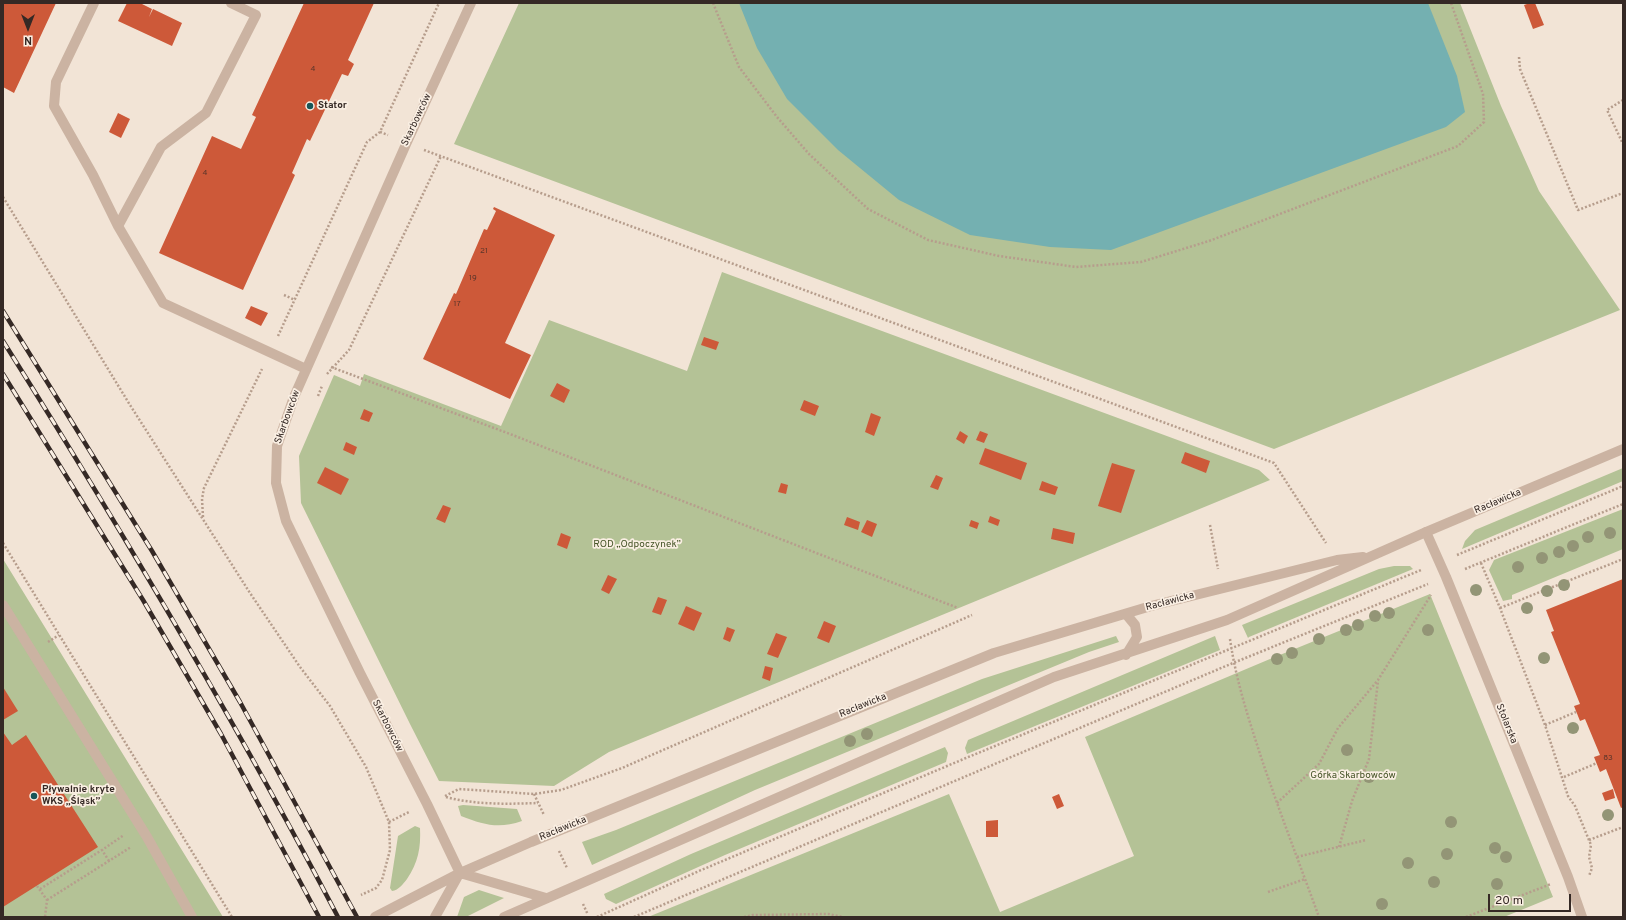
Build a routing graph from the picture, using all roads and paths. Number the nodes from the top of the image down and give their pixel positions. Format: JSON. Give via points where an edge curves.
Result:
{"nodes":[{"id":1,"x":94,"y":3,"type":"edge"},
{"id":2,"x":231,"y":3,"type":"edge"},
{"id":3,"x":439,"y":3,"type":"edge"},
{"id":4,"x":471,"y":3,"type":"edge"},
{"id":5,"x":713,"y":3,"type":"edge"},
{"id":6,"x":1451,"y":3,"type":"edge"},
{"id":7,"x":1520,"y":57,"type":"dead end"},
{"id":8,"x":1623,"y":100,"type":"edge"},
{"id":9,"x":1623,"y":144,"type":"edge"},
{"id":10,"x":1623,"y":193,"type":"edge"},
{"id":11,"x":3,"y":197,"type":"edge"},
{"id":12,"x":118,"y":226,"type":"junction"},
{"id":13,"x":284,"y":295,"type":"dead end"},
{"id":14,"x":295,"y":300,"type":"junction"},
{"id":15,"x":270,"y":352,"type":"junction"},
{"id":16,"x":311,"y":358,"type":"junction"},
{"id":17,"x":333,"y":367,"type":"junction"},
{"id":18,"x":306,"y":368,"type":"junction"},
{"id":19,"x":324,"y":377,"type":"dead end"},
{"id":20,"x":323,"y":384,"type":"dead end"},
{"id":21,"x":315,"y":402,"type":"dead end"},
{"id":22,"x":1623,"y":449,"type":"edge"},
{"id":23,"x":1623,"y":486,"type":"edge"},
{"id":24,"x":1623,"y":504,"type":"edge"},
{"id":25,"x":203,"y":517,"type":"junction"},
{"id":26,"x":1426,"y":532,"type":"junction"},
{"id":27,"x":3,"y":543,"type":"edge"},
{"id":28,"x":1372,"y":556,"type":"junction"},
{"id":29,"x":1454,"y":556,"type":"dead end"},
{"id":30,"x":1623,"y":559,"type":"edge"},
{"id":31,"x":1337,"y":560,"type":"junction"},
{"id":32,"x":1481,"y":562,"type":"junction"},
{"id":33,"x":1423,"y":570,"type":"dead end"},
{"id":34,"x":1462,"y":570,"type":"dead end"},
{"id":35,"x":1429,"y":584,"type":"dead end"},
{"id":36,"x":1432,"y":593,"type":"dead end"},
{"id":37,"x":3,"y":605,"type":"edge"},
{"id":38,"x":958,"y":608,"type":"dead end"},
{"id":39,"x":1500,"y":608,"type":"junction"},
{"id":40,"x":1126,"y":614,"type":"junction"},
{"id":41,"x":972,"y":615,"type":"dead end"},
{"id":42,"x":1231,"y":649,"type":"junction"},
{"id":43,"x":1126,"y":655,"type":"junction"},
{"id":44,"x":1233,"y":663,"type":"junction"},
{"id":45,"x":1378,"y":680,"type":"junction"},
{"id":46,"x":1576,"y":712,"type":"dead end"},
{"id":47,"x":1545,"y":725,"type":"junction"},
{"id":48,"x":1597,"y":763,"type":"dead end"},
{"id":49,"x":1564,"y":777,"type":"junction"},
{"id":50,"x":441,"y":792,"type":"dead end"},
{"id":51,"x":534,"y":794,"type":"junction"},
{"id":52,"x":444,"y":797,"type":"junction"},
{"id":53,"x":538,"y":803,"type":"junction"},
{"id":54,"x":1277,"y":803,"type":"junction"},
{"id":55,"x":415,"y":809,"type":"dead end"},
{"id":56,"x":544,"y":816,"type":"dead end"},
{"id":57,"x":389,"y":822,"type":"junction"},
{"id":58,"x":139,"y":826,"type":"junction"},
{"id":59,"x":1623,"y":827,"type":"edge"},
{"id":60,"x":147,"y":837,"type":"junction"},
{"id":61,"x":1366,"y":840,"type":"dead end"},
{"id":62,"x":1589,"y":840,"type":"junction"},
{"id":63,"x":1339,"y":847,"type":"junction"},
{"id":64,"x":102,"y":850,"type":"junction"},
{"id":65,"x":559,"y":850,"type":"dead end"},
{"id":66,"x":1297,"y":857,"type":"junction"},
{"id":67,"x":109,"y":861,"type":"junction"},
{"id":68,"x":1592,"y":868,"type":"dead end"},
{"id":69,"x":460,"y":873,"type":"junction"},
{"id":70,"x":570,"y":875,"type":"dead end"},
{"id":71,"x":1568,"y":877,"type":"junction"},
{"id":72,"x":1305,"y":879,"type":"junction"},
{"id":73,"x":37,"y":886,"type":"dead end"},
{"id":74,"x":40,"y":889,"type":"junction"},
{"id":75,"x":1268,"y":892,"type":"dead end"},
{"id":76,"x":361,"y":895,"type":"dead end"},
{"id":77,"x":546,"y":898,"type":"junction"},
{"id":78,"x":47,"y":900,"type":"junction"},
{"id":79,"x":582,"y":901,"type":"dead end"},
{"id":80,"x":588,"y":915,"type":"dead end"},
{"id":81,"x":45,"y":917,"type":"edge"},
{"id":82,"x":192,"y":917,"type":"edge"},
{"id":83,"x":232,"y":917,"type":"edge"},
{"id":84,"x":375,"y":917,"type":"edge"},
{"id":85,"x":435,"y":917,"type":"edge"},
{"id":86,"x":504,"y":917,"type":"edge"},
{"id":87,"x":596,"y":917,"type":"edge"},
{"id":88,"x":634,"y":917,"type":"edge"},
{"id":89,"x":744,"y":917,"type":"edge"},
{"id":90,"x":843,"y":917,"type":"edge"},
{"id":91,"x":1319,"y":917,"type":"edge"},
{"id":92,"x":1466,"y":917,"type":"edge"},
{"id":93,"x":1582,"y":917,"type":"edge"}],
"edges":[{"from":1,"to":12,"type":"street","via":[[56,82],[54,106]]},
{"from":2,"to":12,"type":"street","via":[[256,15],[249,29],[206,113],[161,147]]},
{"from":3,"to":14,"type":"path","via":[[380,132],[367,142]]},
{"from":4,"to":16,"type":"street","name":"Skarbowców"},
{"from":5,"to":6,"type":"path","via":[[739,67],[809,154],[868,209],[928,240],[999,256],[1076,267],[1141,262],[1209,241],[1458,146],[1484,122],[1483,94]]},
{"from":7,"to":10,"type":"path","via":[[1520,70],[1578,210]]},
{"from":8,"to":9,"type":"path","via":[[1607,110]]},
{"from":11,"to":25,"type":"path","via":[[126,398]]},
{"from":12,"to":15,"type":"street","via":[[163,303]]},
{"from":13,"to":14,"type":"path"},
{"from":14,"to":15,"type":"path"},
{"from":15,"to":18,"type":"street"},
{"from":15,"to":25,"type":"path","via":[[204,488]]},
{"from":16,"to":17,"type":"path"},
{"from":16,"to":18,"type":"street","name":"Skarbowców"},
{"from":17,"to":19,"type":"path"},
{"from":17,"to":31,"type":"path","via":[[349,350],[441,156],[1274,463]]},
{"from":17,"to":38,"type":"path"},
{"from":18,"to":69,"type":"street","name":"Skarbowców","via":[[277,446],[276,483],[284,515]]},
{"from":20,"to":21,"type":"path"},
{"from":22,"to":26,"type":"street","name":"Racławicka"},
{"from":23,"to":29,"type":"path"},
{"from":24,"to":32,"type":"path"},
{"from":25,"to":57,"type":"path","via":[[250,593],[330,706],[366,767]]},
{"from":26,"to":28,"type":"street","name":"Racławicka"},
{"from":26,"to":71,"type":"street","name":"Stolarska"},
{"from":27,"to":83,"type":"path"},
{"from":28,"to":31,"type":"street","name":"Racławicka"},
{"from":28,"to":43,"type":"street","name":"Racławicka","via":[[1227,620]]},
{"from":30,"to":39,"type":"path"},
{"from":31,"to":40,"type":"street","name":"Racławicka"},
{"from":32,"to":34,"type":"path"},
{"from":32,"to":39,"type":"path"},
{"from":33,"to":42,"type":"path"},
{"from":35,"to":44,"type":"path"},
{"from":36,"to":45,"type":"path"},
{"from":37,"to":58,"type":"street"},
{"from":39,"to":47,"type":"path"},
{"from":40,"to":43,"type":"street","via":[[1135,625],[1137,637]]},
{"from":40,"to":69,"type":"street","name":"Racławicka","via":[[994,653]]},
{"from":41,"to":51,"type":"path","via":[[622,768],[561,790]]},
{"from":42,"to":44,"type":"path"},
{"from":42,"to":87,"type":"path","via":[[966,758]]},
{"from":43,"to":77,"type":"street","name":"Racławicka","via":[[1054,677]]},
{"from":44,"to":54,"type":"path","via":[[1245,709]]},
{"from":44,"to":88,"type":"path"},
{"from":45,"to":54,"type":"path","via":[[1338,728],[1319,764]]},
{"from":45,"to":63,"type":"path","via":[[1369,759],[1352,801]]},
{"from":46,"to":47,"type":"path"},
{"from":47,"to":49,"type":"path"},
{"from":48,"to":49,"type":"path"},
{"from":49,"to":62,"type":"path","via":[[1568,796],[1575,806]]},
{"from":50,"to":52,"type":"path"},
{"from":51,"to":52,"type":"path","via":[[459,789]]},
{"from":51,"to":53,"type":"path"},
{"from":52,"to":53,"type":"path","via":[[460,801]]},
{"from":53,"to":56,"type":"path"},
{"from":54,"to":66,"type":"path"},
{"from":55,"to":57,"type":"path"},
{"from":57,"to":76,"type":"path","via":[[390,850],[382,880],[376,888]]},
{"from":58,"to":60,"type":"street"},
{"from":58,"to":64,"type":"path"},
{"from":59,"to":62,"type":"path"},
{"from":60,"to":67,"type":"path"},
{"from":60,"to":82,"type":"street"},
{"from":61,"to":63,"type":"path"},
{"from":62,"to":68,"type":"path"},
{"from":63,"to":66,"type":"path"},
{"from":64,"to":67,"type":"path"},
{"from":64,"to":74,"type":"path"},
{"from":65,"to":70,"type":"path"},
{"from":66,"to":72,"type":"path"},
{"from":67,"to":78,"type":"path"},
{"from":69,"to":77,"type":"street"},
{"from":69,"to":84,"type":"street","name":"Racławicka"},
{"from":69,"to":85,"type":"street"},
{"from":71,"to":92,"type":"path"},
{"from":71,"to":93,"type":"street","name":"Stolarska"},
{"from":72,"to":75,"type":"path"},
{"from":72,"to":91,"type":"path"},
{"from":73,"to":74,"type":"path"},
{"from":74,"to":78,"type":"path"},
{"from":77,"to":86,"type":"street","name":"Racławicka"},
{"from":78,"to":81,"type":"path"},
{"from":79,"to":80,"type":"path"},
{"from":89,"to":90,"type":"path","via":[[828,914]]}]}
